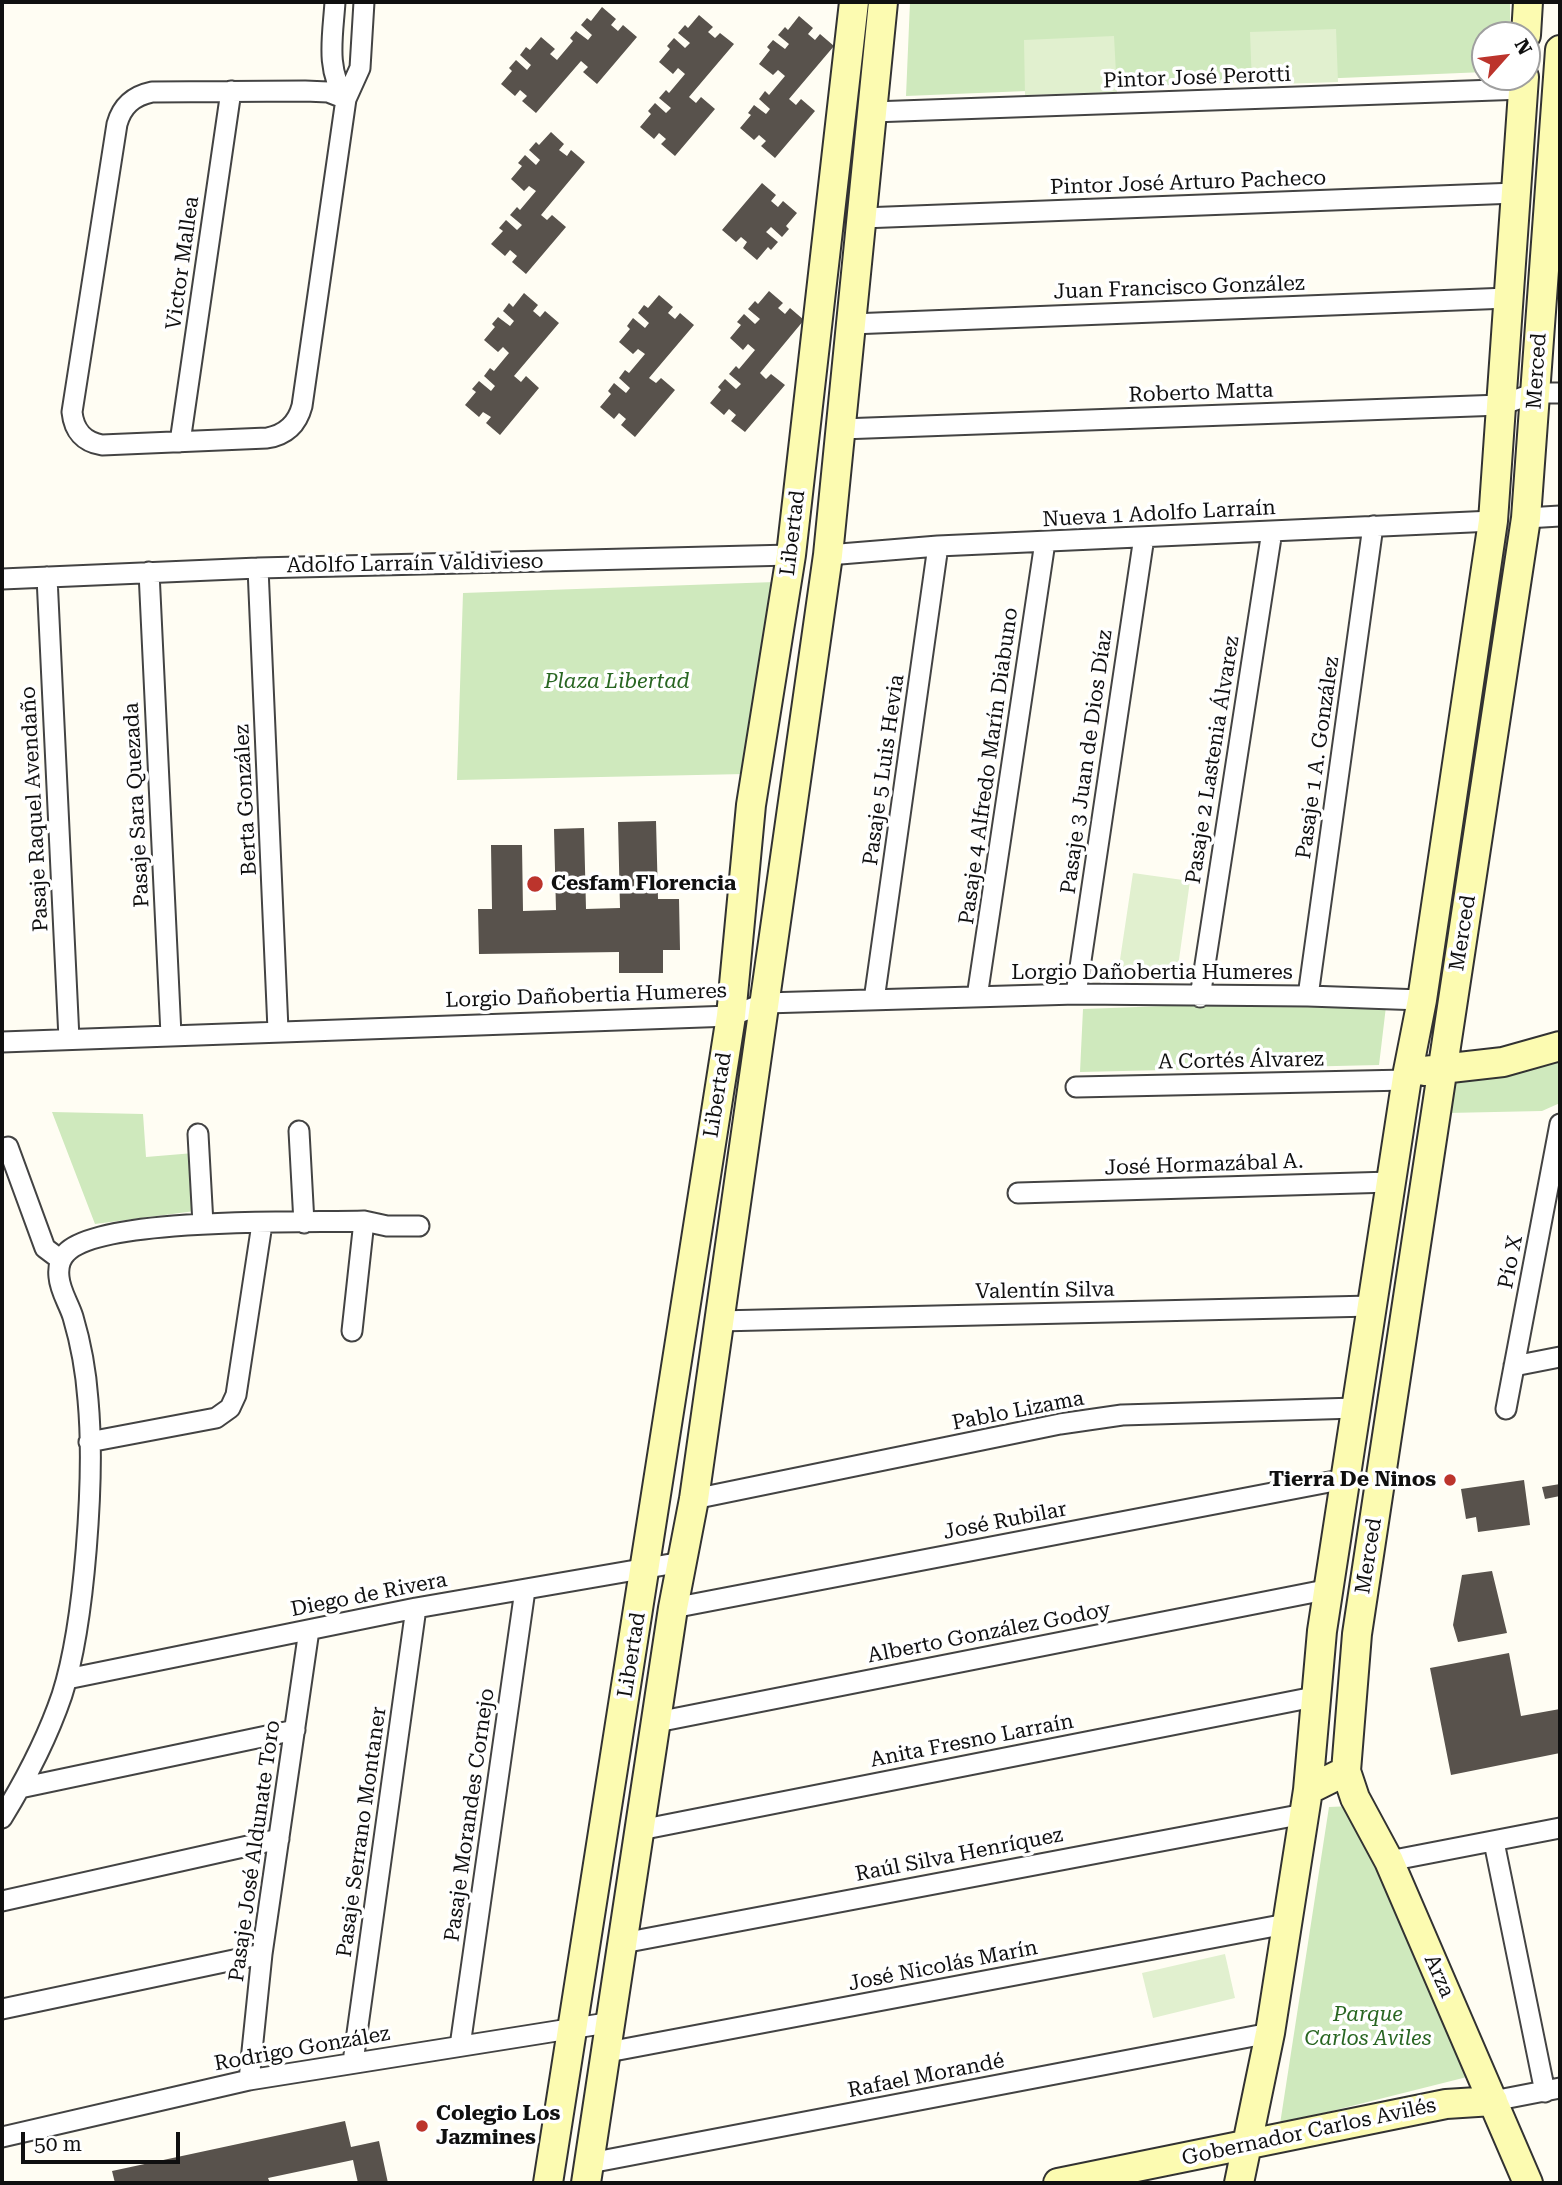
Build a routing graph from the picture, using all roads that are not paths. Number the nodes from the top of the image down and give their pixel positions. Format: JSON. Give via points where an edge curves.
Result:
{"nodes":[{"id":1,"x":335,"y":2,"type":"edge"},
{"id":2,"x":364,"y":2,"type":"edge"},
{"id":3,"x":854,"y":2,"type":"edge"},
{"id":4,"x":883,"y":2,"type":"edge"},
{"id":5,"x":1528,"y":2,"type":"edge"},
{"id":6,"x":1527,"y":21,"type":"edge"},
{"id":7,"x":1560,"y":50,"type":"edge"},
{"id":8,"x":1471,"y":85,"type":"edge"},
{"id":9,"x":1559,"y":86,"type":"edge"},
{"id":10,"x":231,"y":91,"type":"junction"},
{"id":11,"x":1523,"y":91,"type":"edge"},
{"id":12,"x":346,"y":99,"type":"junction"},
{"id":13,"x":872,"y":112,"type":"junction"},
{"id":14,"x":1555,"y":186,"type":"edge"},
{"id":15,"x":1516,"y":193,"type":"junction"},
{"id":16,"x":862,"y":218,"type":"junction"},
{"id":17,"x":1552,"y":287,"type":"edge"},
{"id":18,"x":1508,"y":298,"type":"junction"},
{"id":19,"x":851,"y":324,"type":"junction"},
{"id":20,"x":1548,"y":393,"type":"edge"},
{"id":21,"x":1501,"y":405,"type":"junction"},
{"id":22,"x":841,"y":429,"type":"junction"},
{"id":23,"x":180,"y":442,"type":"junction"},
{"id":24,"x":1560,"y":516,"type":"edge"},
{"id":25,"x":1526,"y":518,"type":"junction"},
{"id":26,"x":1493,"y":521,"type":"junction"},
{"id":27,"x":1373,"y":526,"type":"junction"},
{"id":28,"x":1272,"y":531,"type":"junction"},
{"id":29,"x":1144,"y":537,"type":"junction"},
{"id":30,"x":1045,"y":541,"type":"junction"},
{"id":31,"x":938,"y":546,"type":"junction"},
{"id":32,"x":791,"y":555,"type":"junction"},
{"id":33,"x":828,"y":555,"type":"junction"},
{"id":34,"x":258,"y":568,"type":"junction"},
{"id":35,"x":149,"y":572,"type":"junction"},
{"id":36,"x":47,"y":577,"type":"junction"},
{"id":37,"x":2,"y":579,"type":"edge"},
{"id":38,"x":1076,"y":994,"type":"junction"},
{"id":39,"x":1308,"y":996,"type":"junction"},
{"id":40,"x":977,"y":997,"type":"junction"},
{"id":41,"x":1200,"y":997,"type":"junction"},
{"id":42,"x":874,"y":1000,"type":"junction"},
{"id":43,"x":1422,"y":1000,"type":"junction"},
{"id":44,"x":765,"y":1003,"type":"junction"},
{"id":45,"x":730,"y":1016,"type":"junction"},
{"id":46,"x":278,"y":1030,"type":"junction"},
{"id":47,"x":171,"y":1035,"type":"junction"},
{"id":48,"x":69,"y":1040,"type":"junction"},
{"id":49,"x":2,"y":1042,"type":"edge"},
{"id":50,"x":1560,"y":1046,"type":"edge"},
{"id":51,"x":1443,"y":1071,"type":"junction"},
{"id":52,"x":1407,"y":1076,"type":"junction"},
{"id":53,"x":1076,"y":1087,"type":"dead end"},
{"id":54,"x":1560,"y":1124,"type":"edge"},
{"id":55,"x":299,"y":1131,"type":"dead end"},
{"id":56,"x":198,"y":1134,"type":"dead end"},
{"id":57,"x":8,"y":1147,"type":"dead end"},
{"id":58,"x":1391,"y":1182,"type":"junction"},
{"id":59,"x":1018,"y":1193,"type":"dead end"},
{"id":60,"x":364,"y":1222,"type":"junction"},
{"id":61,"x":304,"y":1223,"type":"junction"},
{"id":62,"x":203,"y":1224,"type":"junction"},
{"id":63,"x":262,"y":1224,"type":"junction"},
{"id":64,"x":419,"y":1226,"type":"dead end"},
{"id":65,"x":61,"y":1261,"type":"junction"},
{"id":66,"x":1372,"y":1306,"type":"junction"},
{"id":67,"x":719,"y":1321,"type":"junction"},
{"id":68,"x":352,"y":1331,"type":"dead end"},
{"id":69,"x":1560,"y":1357,"type":"edge"},
{"id":70,"x":1514,"y":1366,"type":"junction"},
{"id":71,"x":1356,"y":1408,"type":"junction"},
{"id":72,"x":1506,"y":1409,"type":"dead end"},
{"id":73,"x":89,"y":1442,"type":"junction"},
{"id":74,"x":1345,"y":1479,"type":"junction"},
{"id":75,"x":694,"y":1499,"type":"junction"},
{"id":76,"x":682,"y":1562,"type":"junction"},
{"id":77,"x":645,"y":1569,"type":"junction"},
{"id":78,"x":1330,"y":1589,"type":"junction"},
{"id":79,"x":525,"y":1590,"type":"junction"},
{"id":80,"x":416,"y":1608,"type":"junction"},
{"id":81,"x":673,"y":1608,"type":"junction"},
{"id":82,"x":309,"y":1630,"type":"junction"},
{"id":83,"x":66,"y":1679,"type":"junction"},
{"id":84,"x":1314,"y":1697,"type":"junction"},
{"id":85,"x":657,"y":1722,"type":"junction"},
{"id":86,"x":295,"y":1730,"type":"junction"},
{"id":87,"x":1346,"y":1771,"type":"junction"},
{"id":88,"x":20,"y":1788,"type":"junction"},
{"id":89,"x":1306,"y":1802,"type":"junction"},
{"id":90,"x":2,"y":1818,"type":"edge"},
{"id":91,"x":1560,"y":1828,"type":"edge"},
{"id":92,"x":640,"y":1830,"type":"junction"},
{"id":93,"x":279,"y":1839,"type":"junction"},
{"id":94,"x":1494,"y":1842,"type":"junction"},
{"id":95,"x":1389,"y":1861,"type":"junction"},
{"id":96,"x":2,"y":1901,"type":"edge"},
{"id":97,"x":1286,"y":1924,"type":"junction"},
{"id":98,"x":623,"y":1942,"type":"junction"},
{"id":99,"x":262,"y":1954,"type":"junction"},
{"id":100,"x":2,"y":2009,"type":"edge"},
{"id":101,"x":613,"y":2022,"type":"junction"},
{"id":102,"x":573,"y":2029,"type":"junction"},
{"id":103,"x":1270,"y":2033,"type":"junction"},
{"id":104,"x":460,"y":2046,"type":"junction"},
{"id":105,"x":608,"y":2052,"type":"junction"},
{"id":106,"x":353,"y":2062,"type":"junction"},
{"id":107,"x":249,"y":2080,"type":"junction"},
{"id":108,"x":1553,"y":2090,"type":"edge"},
{"id":109,"x":1493,"y":2101,"type":"junction"},
{"id":110,"x":2,"y":2137,"type":"edge"},
{"id":111,"x":1247,"y":2146,"type":"junction"},
{"id":112,"x":588,"y":2173,"type":"edge"},
{"id":113,"x":548,"y":2183,"type":"edge"},
{"id":114,"x":1058,"y":2183,"type":"edge"},
{"id":115,"x":1239,"y":2183,"type":"edge"},
{"id":116,"x":1528,"y":2183,"type":"edge"}],
"edges":[{"from":1,"to":12,"type":"street","via":[[331,59]]},
{"from":2,"to":12,"type":"street","via":[[360,68]]},
{"from":3,"to":32,"type":"street","name":"Libertad"},
{"from":4,"to":13,"type":"street","name":"Libertad"},
{"from":5,"to":6,"type":"street"},
{"from":7,"to":9,"type":"street","name":"Merced"},
{"from":8,"to":13,"type":"street","name":"Pintor José Perotti"},
{"from":9,"to":14,"type":"street","name":"Merced"},
{"from":10,"to":12,"type":"street","via":[[328,92]]},
{"from":10,"to":23,"type":"street","name":"Victor Mallea"},
{"from":10,"to":23,"type":"street","via":[[144,93],[129,102],[119,116],[72,412],[76,429],[94,443]]},
{"from":11,"to":15,"type":"street","name":"Merced"},
{"from":12,"to":23,"type":"street","via":[[300,414],[291,427],[276,436]]},
{"from":13,"to":16,"type":"street","name":"Libertad"},
{"from":14,"to":17,"type":"street","name":"Merced"},
{"from":15,"to":16,"type":"street","name":"Pintor José Arturo Pacheco"},
{"from":15,"to":18,"type":"street","name":"Merced"},
{"from":16,"to":19,"type":"street","name":"Libertad"},
{"from":17,"to":20,"type":"street","name":"Merced"},
{"from":18,"to":19,"type":"street","name":"Juan Francisco González"},
{"from":18,"to":21,"type":"street","name":"Merced"},
{"from":19,"to":22,"type":"street","name":"Libertad"},
{"from":20,"to":21,"type":"street","name":"Roberto Matta"},
{"from":20,"to":25,"type":"street","name":"Merced"},
{"from":21,"to":22,"type":"street","name":"Roberto Matta"},
{"from":21,"to":26,"type":"street","name":"Merced"},
{"from":22,"to":33,"type":"street","name":"Libertad"},
{"from":24,"to":25,"type":"street"},
{"from":25,"to":51,"type":"street","name":"Merced"},
{"from":26,"to":27,"type":"street","name":"Nueva 1 Adolfo Larraín"},
{"from":26,"to":43,"type":"street","name":"Merced"},
{"from":27,"to":28,"type":"street","name":"Nueva 1 Adolfo Larraín"},
{"from":27,"to":39,"type":"street","name":"Pasaje 1 A. González"},
{"from":28,"to":29,"type":"street","name":"Nueva 1 Adolfo Larraín"},
{"from":28,"to":41,"type":"street","name":"Pasaje 2 Lastenia Álvarez"},
{"from":29,"to":30,"type":"street","name":"Nueva 1 Adolfo Larraín"},
{"from":29,"to":38,"type":"street","name":"Pasaje 3 Juan de Dios Díaz"},
{"from":30,"to":31,"type":"street","name":"Nueva 1 Adolfo Larraín"},
{"from":30,"to":40,"type":"street","name":"Pasaje 4 Alfredo Marín Diabuno"},
{"from":31,"to":33,"type":"street","name":"Nueva 1 Adolfo Larraín"},
{"from":31,"to":42,"type":"street","name":"Pasaje 5 Luis Hevia"},
{"from":32,"to":33,"type":"street","name":"Adolfo Larraín Valdivieso"},
{"from":32,"to":34,"type":"street","name":"Adolfo Larraín Valdivieso"},
{"from":32,"to":45,"type":"street","name":"Libertad","via":[[751,804]]},
{"from":33,"to":44,"type":"street","name":"Libertad"},
{"from":34,"to":35,"type":"street","name":"Adolfo Larraín Valdivieso"},
{"from":34,"to":46,"type":"street","name":"Berta González"},
{"from":35,"to":36,"type":"street","name":"Adolfo Larraín Valdivieso"},
{"from":35,"to":47,"type":"street","name":"Pasaje Sara Quezada"},
{"from":36,"to":37,"type":"street","name":"Adolfo Larraín Valdivieso"},
{"from":36,"to":48,"type":"street","name":"Pasaje Raquel Avendaño"},
{"from":38,"to":40,"type":"street","name":"Lorgio Dañobertia Humeres"},
{"from":38,"to":41,"type":"street","name":"Lorgio Dañobertia Humeres"},
{"from":39,"to":41,"type":"street","name":"Lorgio Dañobertia Humeres"},
{"from":39,"to":43,"type":"street","name":"Lorgio Dañobertia Humeres"},
{"from":40,"to":42,"type":"street","name":"Lorgio Dañobertia Humeres"},
{"from":42,"to":44,"type":"street","name":"Lorgio Dañobertia Humeres"},
{"from":43,"to":52,"type":"street","name":"Merced"},
{"from":44,"to":45,"type":"street","name":"Lorgio Dañobertia Humeres"},
{"from":44,"to":67,"type":"street","name":"Libertad"},
{"from":45,"to":46,"type":"street","name":"Lorgio Dañobertia Humeres"},
{"from":45,"to":77,"type":"street","name":"Libertad"},
{"from":46,"to":47,"type":"street","name":"Lorgio Dañobertia Humeres"},
{"from":47,"to":48,"type":"street","name":"Lorgio Dañobertia Humeres"},
{"from":48,"to":49,"type":"street","name":"Lorgio Dañobertia Humeres"},
{"from":50,"to":51,"type":"street","via":[[1503,1062]]},
{"from":51,"to":52,"type":"street"},
{"from":51,"to":87,"type":"street","name":"Merced","via":[[1357,1634]]},
{"from":52,"to":53,"type":"street","name":"A Cortés Álvarez"},
{"from":52,"to":58,"type":"street","name":"Merced"},
{"from":54,"to":70,"type":"street","name":"Pío X"},
{"from":55,"to":61,"type":"street"},
{"from":56,"to":62,"type":"street"},
{"from":57,"to":65,"type":"street","via":[[45,1248]]},
{"from":58,"to":59,"type":"street","name":"José Hormazábal A."},
{"from":58,"to":66,"type":"street","name":"Merced"},
{"from":60,"to":61,"type":"street"},
{"from":60,"to":64,"type":"street"},
{"from":60,"to":68,"type":"street"},
{"from":61,"to":63,"type":"street"},
{"from":62,"to":63,"type":"street"},
{"from":62,"to":65,"type":"street","via":[[117,1233],[75,1246]]},
{"from":63,"to":73,"type":"street","via":[[236,1395],[230,1408],[216,1418]]},
{"from":65,"to":73,"type":"street","via":[[60,1283],[86,1378]]},
{"from":66,"to":67,"type":"street","name":"Valentín Silva"},
{"from":66,"to":71,"type":"street","name":"Merced"},
{"from":67,"to":75,"type":"street","name":"Libertad"},
{"from":69,"to":70,"type":"street"},
{"from":70,"to":72,"type":"street","name":"Pío X"},
{"from":71,"to":74,"type":"street","name":"Merced"},
{"from":71,"to":75,"type":"street","name":"Pablo Lizama","via":[[1122,1415]]},
{"from":73,"to":83,"type":"street","via":[[84,1552]]},
{"from":74,"to":78,"type":"street","name":"Merced"},
{"from":74,"to":81,"type":"street","name":"José Rubilar"},
{"from":75,"to":76,"type":"street","name":"Libertad"},
{"from":76,"to":77,"type":"street","name":"Diego de Rivera"},
{"from":76,"to":81,"type":"street","name":"Libertad"},
{"from":77,"to":79,"type":"street","name":"Diego de Rivera"},
{"from":77,"to":102,"type":"street","name":"Libertad"},
{"from":78,"to":84,"type":"street","name":"Merced"},
{"from":78,"to":85,"type":"street","name":"Alberto González Godoy"},
{"from":79,"to":80,"type":"street","name":"Diego de Rivera"},
{"from":79,"to":104,"type":"street","name":"Pasaje Morandes Cornejo"},
{"from":80,"to":82,"type":"street","name":"Diego de Rivera"},
{"from":80,"to":106,"type":"street","name":"Pasaje Serrano Montaner"},
{"from":81,"to":85,"type":"street","name":"Libertad"},
{"from":82,"to":83,"type":"street","name":"Diego de Rivera"},
{"from":82,"to":86,"type":"street","name":"Pasaje José Aldunate Toro"},
{"from":83,"to":88,"type":"street","via":[[51,1726]]},
{"from":84,"to":89,"type":"street","name":"Merced"},
{"from":84,"to":92,"type":"street","name":"Anita Fresno Larraín"},
{"from":85,"to":92,"type":"street","name":"Libertad"},
{"from":86,"to":88,"type":"street"},
{"from":86,"to":93,"type":"street","name":"Pasaje José Aldunate Toro"},
{"from":87,"to":89,"type":"street"},
{"from":87,"to":95,"type":"street","name":"Arza","via":[[1355,1798]]},
{"from":88,"to":90,"type":"street"},
{"from":89,"to":97,"type":"street","name":"Merced"},
{"from":89,"to":98,"type":"street","name":"Raúl Silva Henríquez"},
{"from":91,"to":94,"type":"street"},
{"from":92,"to":98,"type":"street","name":"Libertad"},
{"from":93,"to":96,"type":"street"},
{"from":93,"to":99,"type":"street","name":"Pasaje José Aldunate Toro"},
{"from":94,"to":95,"type":"street"},
{"from":94,"to":108,"type":"street"},
{"from":95,"to":109,"type":"street","name":"Arza"},
{"from":97,"to":103,"type":"street","name":"Merced"},
{"from":97,"to":105,"type":"street","name":"José Nicolás Marín"},
{"from":98,"to":101,"type":"street","name":"Libertad"},
{"from":99,"to":100,"type":"street"},
{"from":99,"to":107,"type":"street","name":"Pasaje José Aldunate Toro"},
{"from":101,"to":102,"type":"street","name":"Rodrigo González"},
{"from":101,"to":105,"type":"street","name":"Libertad"},
{"from":102,"to":104,"type":"street","name":"Rodrigo González"},
{"from":102,"to":113,"type":"street","name":"Libertad"},
{"from":103,"to":111,"type":"street","name":"Merced"},
{"from":103,"to":112,"type":"street","name":"Rafael Morandé"},
{"from":104,"to":106,"type":"street","name":"Rodrigo González"},
{"from":105,"to":112,"type":"street","name":"Libertad"},
{"from":106,"to":107,"type":"street","name":"Rodrigo González"},
{"from":107,"to":110,"type":"street","name":"Rodrigo González"},
{"from":108,"to":109,"type":"street","name":"Gobernador Carlos Avilés"},
{"from":109,"to":111,"type":"street","name":"Gobernador Carlos Avilés","via":[[1446,2104]]},
{"from":109,"to":116,"type":"street","name":"Arza"},
{"from":111,"to":114,"type":"street","name":"Gobernador Carlos Avilés"},
{"from":111,"to":115,"type":"street","name":"Merced"}]}
